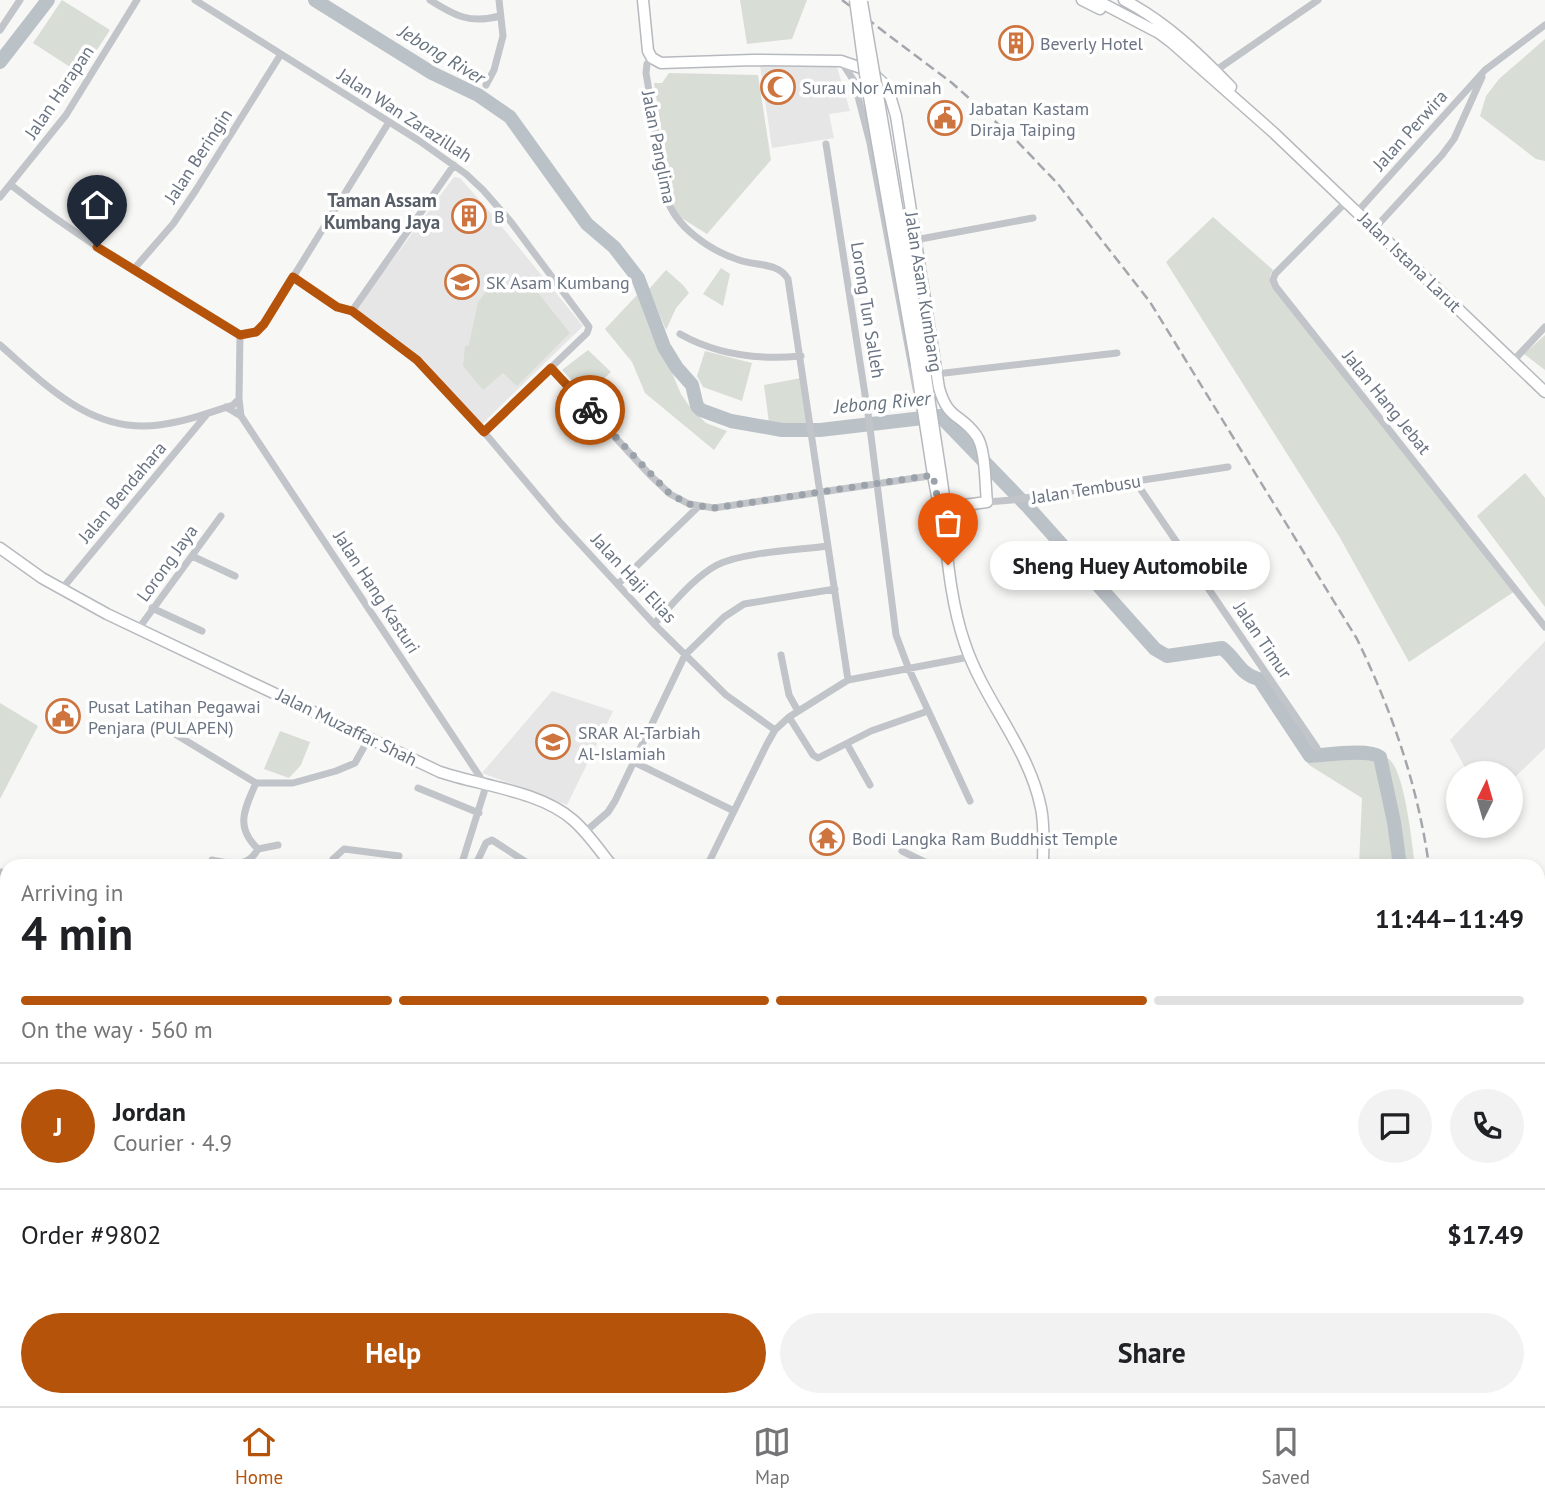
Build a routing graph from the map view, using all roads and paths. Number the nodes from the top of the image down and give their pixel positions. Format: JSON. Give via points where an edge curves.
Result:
{"nodes":[{"id":1,"x":20,"y":0,"type":"edge"},
{"id":2,"x":138,"y":0,"type":"edge"},
{"id":3,"x":195,"y":0,"type":"edge"},
{"id":4,"x":430,"y":0,"type":"edge"},
{"id":5,"x":499,"y":0,"type":"edge"},
{"id":6,"x":643,"y":0,"type":"edge"},
{"id":7,"x":1082,"y":0,"type":"edge"},
{"id":8,"x":1096,"y":0,"type":"edge"},
{"id":9,"x":1124,"y":0,"type":"edge"},
{"id":10,"x":1318,"y":0,"type":"edge"},
{"id":11,"x":860,"y":1,"type":"edge"},
{"id":12,"x":500,"y":16,"type":"junction"},
{"id":13,"x":1136,"y":23,"type":"junction"},
{"id":14,"x":1,"y":24,"type":"edge"},
{"id":15,"x":1545,"y":25,"type":"edge"},
{"id":16,"x":281,"y":54,"type":"junction"},
{"id":17,"x":652,"y":58,"type":"junction"},
{"id":18,"x":841,"y":61,"type":"junction"},
{"id":19,"x":1485,"y":70,"type":"junction"},
{"id":20,"x":1215,"y":71,"type":"junction"},
{"id":21,"x":486,"y":85,"type":"dead end"},
{"id":22,"x":389,"y":122,"type":"junction"},
{"id":23,"x":1275,"y":133,"type":"junction"},
{"id":24,"x":826,"y":144,"type":"dead end"},
{"id":25,"x":454,"y":165,"type":"junction"},
{"id":26,"x":11,"y":185,"type":"junction"},
{"id":27,"x":0,"y":197,"type":"edge"},
{"id":28,"x":1347,"y":201,"type":"junction"},
{"id":29,"x":1358,"y":211,"type":"junction"},
{"id":30,"x":1033,"y":218,"type":"dead end"},
{"id":31,"x":1375,"y":228,"type":"junction"},
{"id":32,"x":915,"y":240,"type":"junction"},
{"id":33,"x":134,"y":270,"type":"junction"},
{"id":34,"x":293,"y":277,"type":"junction"},
{"id":35,"x":352,"y":311,"type":"junction"},
{"id":36,"x":1545,"y":327,"type":"edge"},
{"id":37,"x":680,"y":334,"type":"dead end"},
{"id":38,"x":240,"y":335,"type":"junction"},
{"id":39,"x":0,"y":345,"type":"edge"},
{"id":40,"x":1117,"y":353,"type":"dead end"},
{"id":41,"x":801,"y":356,"type":"junction"},
{"id":42,"x":1514,"y":360,"type":"junction"},
{"id":43,"x":551,"y":368,"type":"junction"},
{"id":44,"x":936,"y":374,"type":"junction"},
{"id":45,"x":1545,"y":392,"type":"edge"},
{"id":46,"x":239,"y":400,"type":"junction"},
{"id":47,"x":925,"y":405,"type":"junction"},
{"id":48,"x":226,"y":407,"type":"junction"},
{"id":49,"x":207,"y":414,"type":"junction"},
{"id":50,"x":241,"y":416,"type":"junction"},
{"id":51,"x":484,"y":432,"type":"junction"},
{"id":52,"x":1228,"y":467,"type":"dead end"},
{"id":53,"x":937,"y":475,"type":"junction"},
{"id":54,"x":1135,"y":481,"type":"junction"},
{"id":55,"x":877,"y":483,"type":"junction"},
{"id":56,"x":820,"y":491,"type":"junction"},
{"id":57,"x":987,"y":502,"type":"junction"},
{"id":58,"x":699,"y":506,"type":"junction"},
{"id":59,"x":942,"y":508,"type":"junction"},
{"id":60,"x":221,"y":516,"type":"dead end"},
{"id":61,"x":828,"y":546,"type":"junction"},
{"id":62,"x":0,"y":548,"type":"edge"},
{"id":63,"x":192,"y":556,"type":"junction"},
{"id":64,"x":235,"y":576,"type":"dead end"},
{"id":65,"x":618,"y":584,"type":"junction"},
{"id":66,"x":835,"y":589,"type":"junction"},
{"id":67,"x":61,"y":590,"type":"junction"},
{"id":68,"x":152,"y":608,"type":"junction"},
{"id":69,"x":654,"y":624,"type":"junction"},
{"id":70,"x":1545,"y":627,"type":"edge"},
{"id":71,"x":139,"y":628,"type":"junction"},
{"id":72,"x":202,"y":631,"type":"dead end"},
{"id":73,"x":685,"y":655,"type":"junction"},
{"id":74,"x":781,"y":656,"type":"dead end"},
{"id":75,"x":970,"y":657,"type":"junction"},
{"id":76,"x":908,"y":667,"type":"junction"},
{"id":77,"x":848,"y":680,"type":"junction"},
{"id":78,"x":798,"y":710,"type":"junction"},
{"id":79,"x":928,"y":711,"type":"junction"},
{"id":80,"x":789,"y":717,"type":"junction"},
{"id":81,"x":160,"y":725,"type":"dead end"},
{"id":82,"x":775,"y":730,"type":"junction"},
{"id":83,"x":369,"y":737,"type":"junction"},
{"id":84,"x":847,"y":744,"type":"junction"},
{"id":85,"x":1317,"y":748,"type":"dead end"},
{"id":86,"x":634,"y":762,"type":"junction"},
{"id":87,"x":256,"y":783,"type":"junction"},
{"id":88,"x":870,"y":785,"type":"dead end"},
{"id":89,"x":486,"y":786,"type":"junction"},
{"id":90,"x":418,"y":788,"type":"dead end"},
{"id":91,"x":970,"y":801,"type":"dead end"},
{"id":92,"x":734,"y":811,"type":"junction"},
{"id":93,"x":479,"y":813,"type":"junction"},
{"id":94,"x":585,"y":832,"type":"junction"},
{"id":95,"x":278,"y":845,"type":"dead end"},
{"id":96,"x":258,"y":849,"type":"junction"},
{"id":97,"x":902,"y":851,"type":"dead end"},
{"id":98,"x":399,"y":856,"type":"dead end"},
{"id":99,"x":252,"y":859,"type":"edge"},
{"id":100,"x":334,"y":859,"type":"edge"},
{"id":101,"x":463,"y":859,"type":"edge"},
{"id":102,"x":478,"y":859,"type":"edge"},
{"id":103,"x":522,"y":859,"type":"edge"},
{"id":104,"x":606,"y":859,"type":"edge"},
{"id":105,"x":710,"y":859,"type":"edge"},
{"id":106,"x":919,"y":859,"type":"edge"},
{"id":107,"x":1043,"y":859,"type":"edge"}],
"edges":[{"from":1,"to":14,"type":"street"},
{"from":2,"to":26,"type":"street","name":"Jalan Harapan","via":[[66,116]]},
{"from":3,"to":16,"type":"street","name":"Jalan Wan Zarazillah"},
{"from":4,"to":12,"type":"street","via":[[467,18],[482,21]]},
{"from":5,"to":12,"type":"street"},
{"from":6,"to":17,"type":"main road","name":"Jalan Panglima"},
{"from":7,"to":13,"type":"main road","name":"Jalan Istana Larut"},
{"from":8,"to":13,"type":"main road","name":"Jalan Istana Larut"},
{"from":9,"to":20,"type":"main road","name":"Jalan Istana Larut","via":[[1165,24]]},
{"from":10,"to":20,"type":"street"},
{"from":11,"to":47,"type":"main road","name":"Jalan Asam Kumbang","bridge":true,"via":[[865,74]]},
{"from":12,"to":21,"type":"street","via":[[503,36]]},
{"from":13,"to":23,"type":"main road","name":"Jalan Istana Larut","via":[[1171,42]]},
{"from":15,"to":19,"type":"street","name":"Jalan Perwira"},
{"from":16,"to":22,"type":"street","name":"Jalan Wan Zarazillah"},
{"from":16,"to":33,"type":"street","name":"Jalan Beringin","via":[[173,224]]},
{"from":17,"to":18,"type":"main road","name":"Jalan Panglima","via":[[673,65]]},
{"from":17,"to":41,"type":"street","name":"Jalan Panglima","via":[[646,74],[667,198],[674,215],[721,252],[786,275]]},
{"from":18,"to":32,"type":"main road","name":"Jalan Asam Kumbang","via":[[870,71],[891,99]]},
{"from":18,"to":47,"type":"street","name":"Jalan Asam Kumbang","via":[[854,81],[867,130],[916,392]]},
{"from":19,"to":29,"type":"street","name":"Jalan Perwira"},
{"from":19,"to":31,"type":"street","name":"Jalan Perwira","via":[[1454,139]]},
{"from":20,"to":23,"type":"main road","name":"Jalan Istana Larut"},
{"from":22,"to":25,"type":"street","name":"Jalan Wan Zarazillah"},
{"from":22,"to":34,"type":"street"},
{"from":23,"to":28,"type":"main road","name":"Jalan Istana Larut"},
{"from":24,"to":55,"type":"street","name":"Lorong Tun Salleh"},
{"from":25,"to":35,"type":"street"},
{"from":25,"to":43,"type":"street","name":"Jalan Wan Zarazillah","via":[[504,214],[589,327]]},
{"from":26,"to":27,"type":"street","name":"Jalan Harapan"},
{"from":26,"to":33,"type":"street"},
{"from":28,"to":29,"type":"main road","name":"Jalan Istana Larut"},
{"from":28,"to":70,"type":"street","name":"Jalan Hang Jebat","via":[[1275,274],[1276,287]]},
{"from":29,"to":31,"type":"main road","name":"Jalan Istana Larut"},
{"from":30,"to":32,"type":"street"},
{"from":31,"to":42,"type":"main road","name":"Jalan Istana Larut"},
{"from":32,"to":44,"type":"main road","name":"Jalan Asam Kumbang"},
{"from":33,"to":38,"type":"street"},
{"from":34,"to":35,"type":"street","name":"Jalan Haji Elias","via":[[337,307]]},
{"from":34,"to":38,"type":"street","via":[[264,324],[256,332]]},
{"from":35,"to":51,"type":"street","name":"Jalan Haji Elias","via":[[417,360]]},
{"from":36,"to":42,"type":"street"},
{"from":37,"to":41,"type":"street","via":[[736,354]]},
{"from":38,"to":46,"type":"street"},
{"from":39,"to":49,"type":"street","via":[[51,390],[109,422],[162,425]]},
{"from":40,"to":44,"type":"street"},
{"from":41,"to":56,"type":"street"},
{"from":42,"to":45,"type":"main road","name":"Jalan Istana Larut"},
{"from":43,"to":51,"type":"street"},
{"from":43,"to":58,"type":"street","via":[[670,494]]},
{"from":44,"to":57,"type":"main road","name":"Jalan Asam Kumbang","via":[[945,406],[981,444]]},
{"from":46,"to":48,"type":"street"},
{"from":46,"to":50,"type":"street"},
{"from":47,"to":53,"type":"main road","name":"Jalan Asam Kumbang"},
{"from":48,"to":49,"type":"street"},
{"from":48,"to":50,"type":"street"},
{"from":49,"to":67,"type":"street","name":"Jalan Bendahara"},
{"from":50,"to":89,"type":"street","name":"Jalan Hang Kasturi"},
{"from":51,"to":65,"type":"street","name":"Jalan Haji Elias"},
{"from":52,"to":54,"type":"street","name":"Jalan Tembusu"},
{"from":53,"to":55,"type":"street"},
{"from":53,"to":59,"type":"main road","name":"Jalan Asam Kumbang","via":[[944,496]]},
{"from":54,"to":57,"type":"street","name":"Jalan Tembusu"},
{"from":54,"to":85,"type":"street","name":"Jalan Timur"},
{"from":55,"to":56,"type":"street"},
{"from":55,"to":76,"type":"street","name":"Lorong Tun Salleh","via":[[892,616]]},
{"from":56,"to":58,"type":"street"},
{"from":56,"to":61,"type":"street"},
{"from":57,"to":59,"type":"main road","name":"Jalan Tembusu"},
{"from":58,"to":65,"type":"street"},
{"from":59,"to":75,"type":"main road","name":"Jalan Asam Kumbang","via":[[955,608]]},
{"from":60,"to":63,"type":"street","name":"Lorong Jaya"},
{"from":61,"to":66,"type":"street"},
{"from":61,"to":69,"type":"street","via":[[721,563]]},
{"from":62,"to":67,"type":"main road","name":"Jalan Muzaffar Shah"},
{"from":63,"to":64,"type":"street"},
{"from":63,"to":68,"type":"street","name":"Lorong Jaya"},
{"from":65,"to":69,"type":"street","name":"Jalan Haji Elias"},
{"from":66,"to":73,"type":"street","via":[[744,604]]},
{"from":66,"to":77,"type":"street"},
{"from":67,"to":71,"type":"main road","name":"Jalan Muzaffar Shah"},
{"from":68,"to":71,"type":"street","name":"Lorong Jaya"},
{"from":68,"to":72,"type":"street"},
{"from":69,"to":73,"type":"street","name":"Jalan Haji Elias"},
{"from":71,"to":83,"type":"main road","name":"Jalan Muzaffar Shah"},
{"from":73,"to":82,"type":"street","name":"Jalan Haji Elias","via":[[726,695]]},
{"from":73,"to":86,"type":"street"},
{"from":74,"to":78,"type":"street","via":[[789,695]]},
{"from":75,"to":76,"type":"street"},
{"from":75,"to":107,"type":"main road","name":"Jalan Asam Kumbang","via":[[1037,792],[1043,818]]},
{"from":76,"to":77,"type":"street"},
{"from":76,"to":79,"type":"street","name":"Lorong Tun Salleh"},
{"from":77,"to":78,"type":"street"},
{"from":78,"to":80,"type":"street"},
{"from":79,"to":84,"type":"street"},
{"from":79,"to":91,"type":"street","name":"Lorong Tun Salleh"},
{"from":80,"to":82,"type":"street"},
{"from":80,"to":84,"type":"street","via":[[818,758]]},
{"from":81,"to":87,"type":"street"},
{"from":82,"to":92,"type":"street"},
{"from":83,"to":87,"type":"street","via":[[355,763],[346,767],[292,783]]},
{"from":83,"to":89,"type":"main road","name":"Jalan Muzaffar Shah","via":[[440,772]]},
{"from":84,"to":88,"type":"street"},
{"from":86,"to":92,"type":"street"},
{"from":86,"to":94,"type":"street","via":[[608,812]]},
{"from":87,"to":96,"type":"street","via":[[243,828]]},
{"from":89,"to":93,"type":"street"},
{"from":89,"to":94,"type":"main road","name":"Jalan Muzaffar Shah","via":[[551,804]]},
{"from":90,"to":93,"type":"street"},
{"from":92,"to":105,"type":"street"},
{"from":93,"to":101,"type":"street"},
{"from":94,"to":104,"type":"main road","name":"Jalan Muzaffar Shah"},
{"from":95,"to":96,"type":"street"},
{"from":96,"to":99,"type":"street"},
{"from":97,"to":106,"type":"street"},
{"from":98,"to":100,"type":"street","via":[[344,849]]},
{"from":102,"to":103,"type":"street","via":[[486,842],[492,840]]}]}
